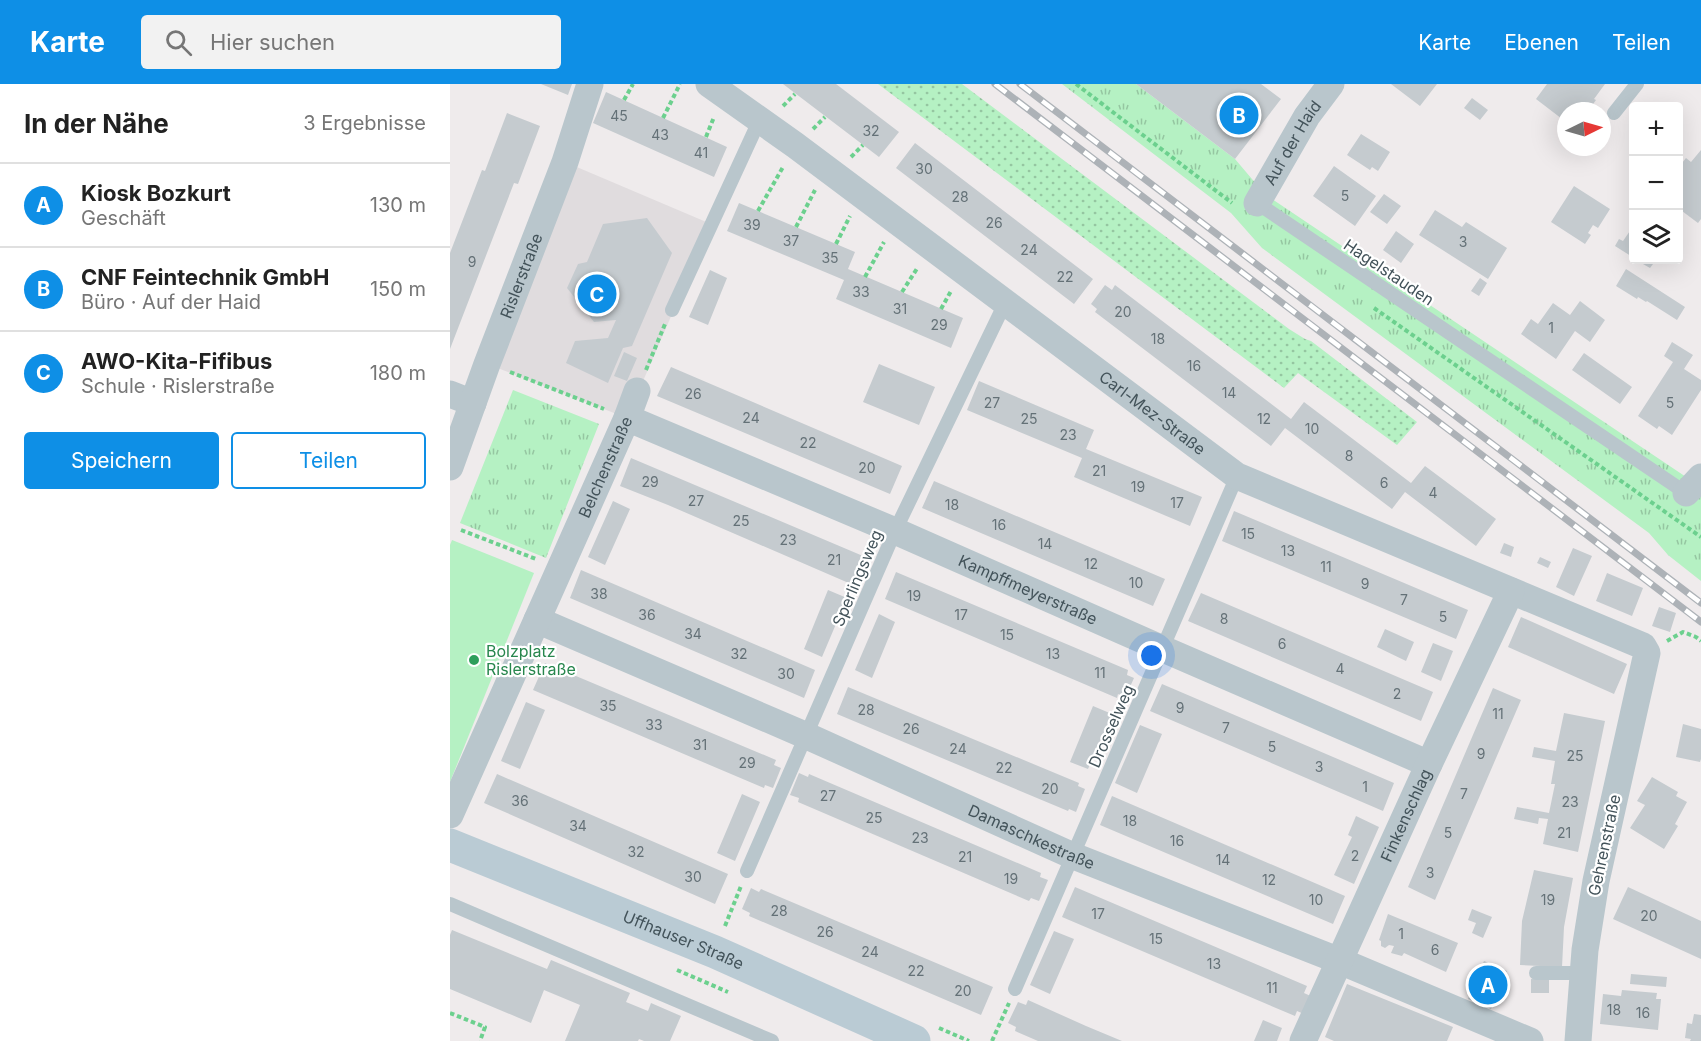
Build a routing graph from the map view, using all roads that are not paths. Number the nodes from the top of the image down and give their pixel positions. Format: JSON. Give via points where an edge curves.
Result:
{"nodes":[{"id":1,"x":590,"y":84,"type":"edge"},
{"id":2,"x":709,"y":84,"type":"edge"},
{"id":3,"x":1331,"y":84,"type":"edge"},
{"id":4,"x":1637,"y":84,"type":"edge"},
{"id":5,"x":1614,"y":113,"type":"dead end"},
{"id":6,"x":759,"y":119,"type":"junction"},
{"id":7,"x":1242,"y":205,"type":"joint"},
{"id":8,"x":1006,"y":301,"type":"junction"},
{"id":9,"x":672,"y":310,"type":"road end"},
{"id":10,"x":637,"y":391,"type":"road end"},
{"id":11,"x":462,"y":399,"type":"edge"},
{"id":12,"x":627,"y":418,"type":"junction"},
{"id":13,"x":450,"y":466,"type":"edge"},
{"id":14,"x":1237,"y":476,"type":"junction"},
{"id":15,"x":1693,"y":485,"type":"edge"},
{"id":16,"x":896,"y":531,"type":"junction"},
{"id":17,"x":1511,"y":591,"type":"junction"},
{"id":18,"x":537,"y":620,"type":"junction"},
{"id":19,"x":1163,"y":650,"type":"junction"},
{"id":20,"x":1647,"y":653,"type":"joint"},
{"id":21,"x":807,"y":736,"type":"junction"},
{"id":22,"x":1429,"y":764,"type":"junction"},
{"id":23,"x":450,"y":815,"type":"edge"},
{"id":24,"x":450,"y":845,"type":"edge"},
{"id":25,"x":1071,"y":855,"type":"junction"},
{"id":26,"x":747,"y":871,"type":"road end"},
{"id":27,"x":450,"y":904,"type":"edge"},
{"id":28,"x":1340,"y":961,"type":"junction"},
{"id":29,"x":1536,"y":973,"type":"dead end"},
{"id":30,"x":1584,"y":973,"type":"junction"},
{"id":31,"x":1015,"y":989,"type":"road end"},
{"id":32,"x":772,"y":1041,"type":"edge"},
{"id":33,"x":914,"y":1041,"type":"edge"},
{"id":34,"x":1303,"y":1041,"type":"edge"},
{"id":35,"x":1530,"y":1041,"type":"edge"},
{"id":36,"x":1578,"y":1041,"type":"edge"}],
"edges":[{"from":1,"to":11,"type":"street","name":"Rislerstraße","via":[[565,162],[487,364]]},
{"from":2,"to":6,"type":"street","name":"Carl-Mez-Straße"},
{"from":3,"to":7,"type":"street","name":"Auf der Haid"},
{"from":4,"to":5,"type":"lane"},
{"from":6,"to":8,"type":"street","name":"Carl-Mez-Straße"},
{"from":6,"to":9,"type":"lane"},
{"from":7,"to":15,"type":"lane","name":"Hagelstauden"},
{"from":8,"to":14,"type":"street","name":"Carl-Mez-Straße"},
{"from":8,"to":16,"type":"lane","name":"Sperlingsweg"},
{"from":10,"to":12,"type":"street","name":"Belchenstraße"},
{"from":11,"to":13,"type":"street","name":"Rislerstraße"},
{"from":12,"to":16,"type":"street","name":"Kampffmeyerstraße"},
{"from":12,"to":18,"type":"street","name":"Belchenstraße"},
{"from":14,"to":17,"type":"street","name":"Carl-Mez-Straße"},
{"from":14,"to":19,"type":"lane","name":"Drosselweg"},
{"from":16,"to":19,"type":"street","name":"Kampffmeyerstraße"},
{"from":16,"to":21,"type":"lane","name":"Sperlingsweg"},
{"from":17,"to":20,"type":"street","name":"Carl-Mez-Straße","via":[[1628,639],[1643,646]]},
{"from":17,"to":22,"type":"street","name":"Finkenschlag"},
{"from":18,"to":21,"type":"street","name":"Damaschkestraße"},
{"from":18,"to":23,"type":"street","name":"Belchenstraße"},
{"from":19,"to":22,"type":"street","name":"Kampffmeyerstraße"},
{"from":19,"to":25,"type":"lane","name":"Drosselweg"},
{"from":20,"to":30,"type":"street","name":"Gehrenstraße","via":[[1596,881]]},
{"from":21,"to":25,"type":"street","name":"Damaschkestraße"},
{"from":21,"to":26,"type":"lane","name":"Sperlingsweg"},
{"from":22,"to":28,"type":"street","name":"Finkenschlag"},
{"from":24,"to":33,"type":"street","name":"Uffhauser Straße","via":[[715,952]]},
{"from":25,"to":28,"type":"street","name":"Damaschkestraße"},
{"from":25,"to":31,"type":"lane","name":"Drosselweg"},
{"from":27,"to":32,"type":"lane"},
{"from":28,"to":34,"type":"street","name":"Finkenschlag"},
{"from":28,"to":35,"type":"street","name":"Damaschkestraße"},
{"from":29,"to":30,"type":"lane"},
{"from":30,"to":36,"type":"street","name":"Gehrenstraße"}]}
